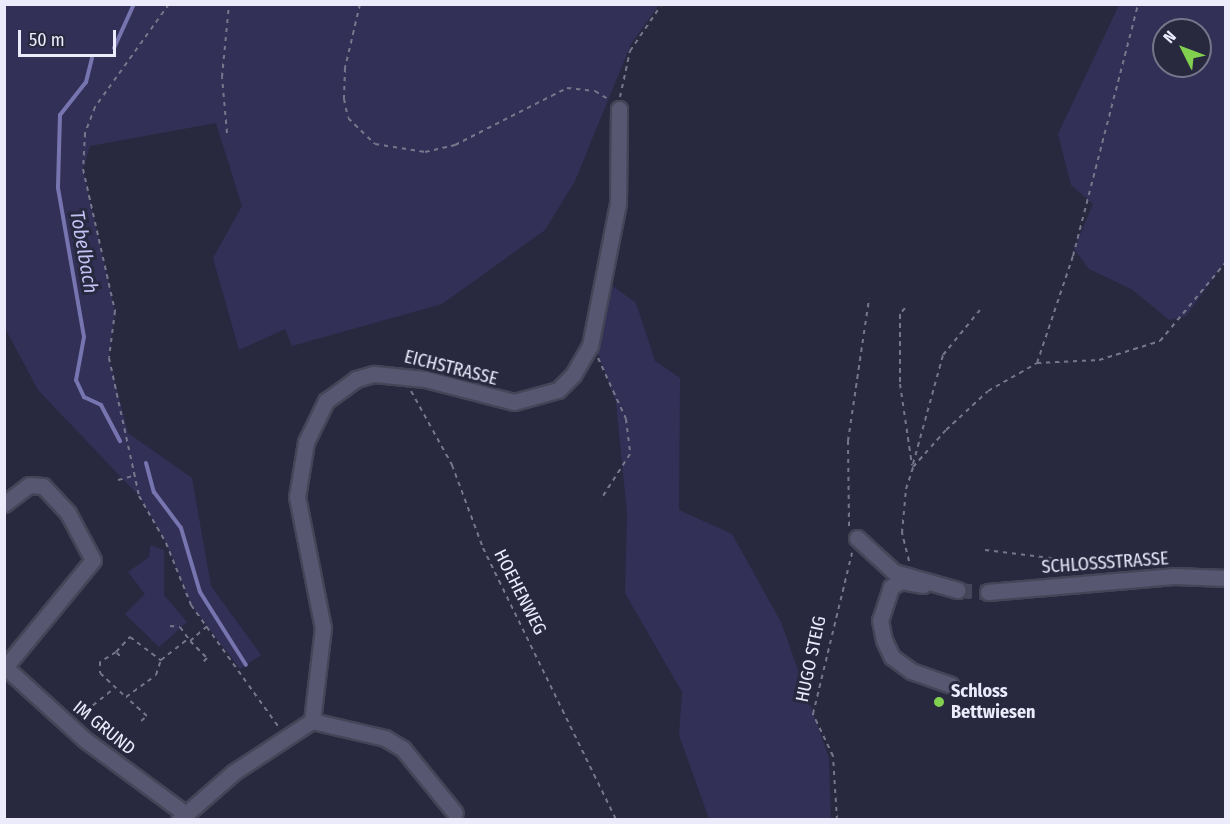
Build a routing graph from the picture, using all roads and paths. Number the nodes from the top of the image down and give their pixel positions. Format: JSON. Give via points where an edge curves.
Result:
{"nodes":[{"id":1,"x":170,"y":4,"type":"edge"},
{"id":2,"x":229,"y":4,"type":"edge"},
{"id":3,"x":360,"y":4,"type":"edge"},
{"id":4,"x":662,"y":4,"type":"edge"},
{"id":5,"x":1138,"y":4,"type":"edge"},
{"id":6,"x":619,"y":109,"type":"junction"},
{"id":7,"x":227,"y":133,"type":"dead end"},
{"id":8,"x":1226,"y":262,"type":"edge"},
{"id":9,"x":869,"y":299,"type":"dead end"},
{"id":10,"x":906,"y":308,"type":"dead end"},
{"id":11,"x":980,"y":310,"type":"dead end"},
{"id":12,"x":590,"y":346,"type":"junction"},
{"id":13,"x":1037,"y":363,"type":"junction"},
{"id":14,"x":403,"y":376,"type":"junction"},
{"id":15,"x":913,"y":467,"type":"junction"},
{"id":16,"x":133,"y":476,"type":"junction"},
{"id":17,"x":118,"y":480,"type":"dead end"},
{"id":18,"x":601,"y":499,"type":"dead end"},
{"id":19,"x":4,"y":504,"type":"edge"},
{"id":20,"x":857,"y":538,"type":"junction"},
{"id":21,"x":985,"y":550,"type":"dead end"},
{"id":22,"x":1127,"y":567,"type":"dead end"},
{"id":23,"x":1226,"y":578,"type":"edge"},
{"id":24,"x":923,"y":585,"type":"junction"},
{"id":25,"x":957,"y":590,"type":"tunnel mouth"},
{"id":26,"x":988,"y":592,"type":"tunnel mouth"},
{"id":27,"x":207,"y":626,"type":"junction"},
{"id":28,"x":170,"y":627,"type":"dead end"},
{"id":29,"x":189,"y":640,"type":"junction"},
{"id":30,"x":116,"y":652,"type":"junction"},
{"id":31,"x":120,"y":656,"type":"dead end"},
{"id":32,"x":161,"y":660,"type":"junction"},
{"id":33,"x":203,"y":662,"type":"dead end"},
{"id":34,"x":5,"y":668,"type":"edge"},
{"id":35,"x":951,"y":685,"type":"dead end"},
{"id":36,"x":112,"y":690,"type":"junction"},
{"id":37,"x":126,"y":697,"type":"junction"},
{"id":38,"x":86,"y":711,"type":"dead end"},
{"id":39,"x":141,"y":721,"type":"dead end"},
{"id":40,"x":312,"y":721,"type":"junction"},
{"id":41,"x":286,"y":739,"type":"junction"},
{"id":42,"x":455,"y":813,"type":"dead end"},
{"id":43,"x":181,"y":816,"type":"edge"},
{"id":44,"x":616,"y":819,"type":"edge"},
{"id":45,"x":837,"y":819,"type":"edge"}],
"edges":[{"from":1,"to":16,"type":"path","via":[[95,107],[83,147],[82,169],[115,311],[109,358]]},
{"from":2,"to":7,"type":"path","via":[[223,45]]},
{"from":3,"to":6,"type":"path","via":[[345,68],[344,99],[348,118],[375,144],[425,153],[455,145],[567,88],[595,91]]},
{"from":4,"to":6,"type":"path","via":[[630,51]]},
{"from":5,"to":13,"type":"path","via":[[1079,233]]},
{"from":6,"to":12,"type":"street","name":"EICHSTRASSE","via":[[618,203]]},
{"from":8,"to":13,"type":"path","via":[[1160,341],[1099,360]]},
{"from":9,"to":20,"type":"path","via":[[846,470],[846,520]]},
{"from":10,"to":15,"type":"path","via":[[900,314],[900,384]]},
{"from":11,"to":15,"type":"path","via":[[943,355]]},
{"from":12,"to":14,"type":"street","name":"EICHSTRASSE","via":[[558,390],[520,402]]},
{"from":12,"to":18,"type":"path","via":[[615,386],[630,454]]},
{"from":13,"to":15,"type":"path","via":[[988,391]]},
{"from":14,"to":40,"type":"street","name":"EICHSTRASSE","via":[[374,374],[336,390],[317,414],[306,442],[297,497],[323,628]]},
{"from":14,"to":44,"type":"path","name":"HOEHENWEG","via":[[452,465],[497,579],[589,755]]},
{"from":15,"to":24,"type":"path","via":[[902,533],[906,555]]},
{"from":16,"to":17,"type":"path"},
{"from":16,"to":27,"type":"path","via":[[182,590]]},
{"from":19,"to":34,"type":"street","name":"IM GRUND","via":[[29,485],[43,486],[68,513],[93,560]]},
{"from":20,"to":24,"type":"street","via":[[894,572]]},
{"from":20,"to":45,"type":"path","name":"HUGO STEIG","via":[[813,714],[833,756]]},
{"from":21,"to":22,"type":"path"},
{"from":23,"to":26,"type":"street","name":"SCHLOSSSTRASSE","via":[[1166,577]]},
{"from":24,"to":25,"type":"street"},
{"from":24,"to":35,"type":"street","via":[[901,581],[891,587],[880,620],[884,640],[892,657],[911,670]]},
{"from":27,"to":29,"type":"path"},
{"from":27,"to":41,"type":"path"},
{"from":28,"to":29,"type":"path","via":[[180,627]]},
{"from":29,"to":32,"type":"path"},
{"from":29,"to":33,"type":"path","via":[[207,658]]},
{"from":30,"to":31,"type":"path"},
{"from":30,"to":32,"type":"path","via":[[136,636]]},
{"from":30,"to":36,"type":"path","via":[[100,662],[100,673]]},
{"from":32,"to":37,"type":"path","via":[[156,675]]},
{"from":34,"to":43,"type":"street","name":"IM GRUND","via":[[84,739]]},
{"from":36,"to":37,"type":"path"},
{"from":36,"to":38,"type":"path"},
{"from":37,"to":39,"type":"path","via":[[147,716]]},
{"from":40,"to":41,"type":"street"},
{"from":40,"to":42,"type":"street","via":[[385,738],[403,749]]},
{"from":41,"to":43,"type":"street"}]}
